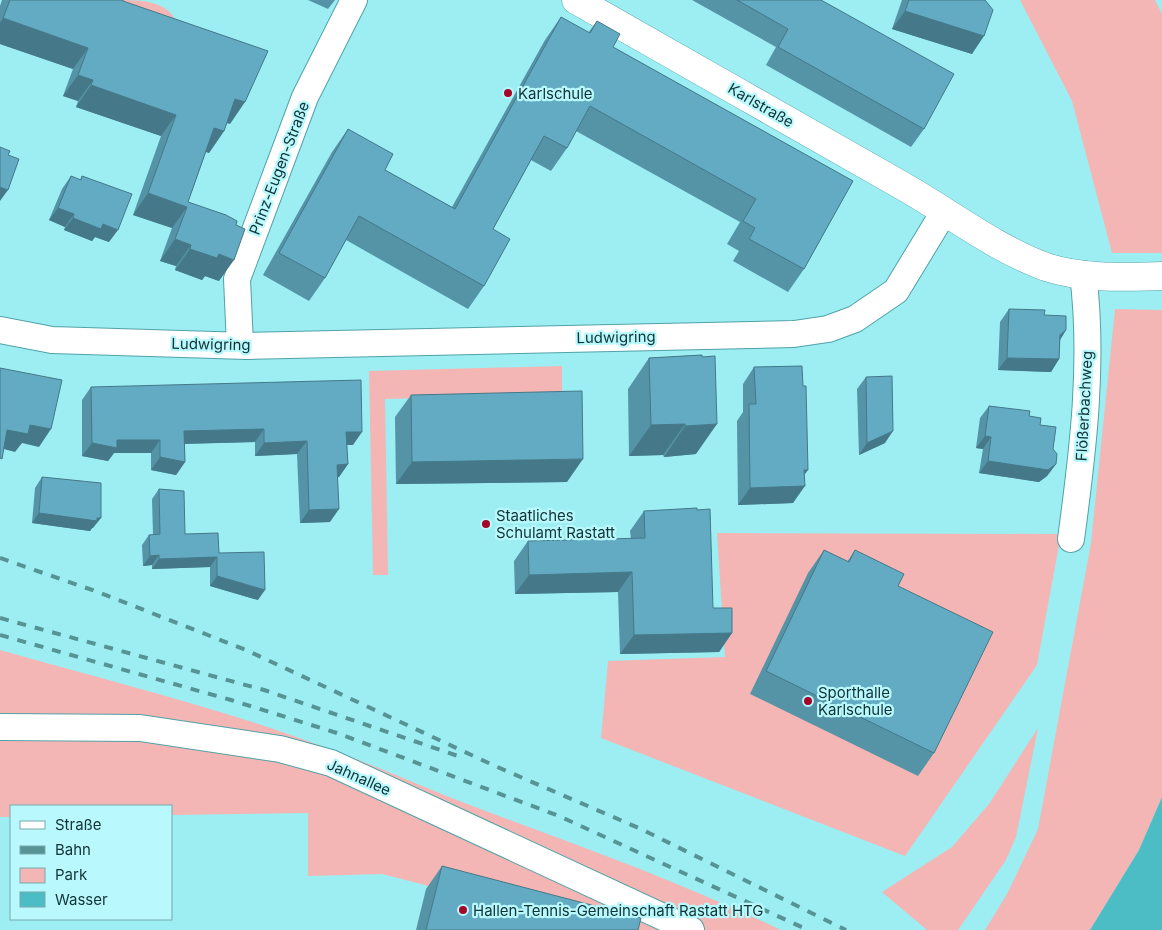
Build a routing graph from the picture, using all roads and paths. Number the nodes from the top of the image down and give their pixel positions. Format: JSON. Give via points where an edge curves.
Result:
{"nodes":[{"id":1,"x":354,"y":0,"type":"edge"},
{"id":2,"x":576,"y":0,"type":"edge"},
{"id":3,"x":944,"y":212,"type":"junction"},
{"id":4,"x":1083,"y":274,"type":"junction"},
{"id":5,"x":1162,"y":276,"type":"edge"},
{"id":6,"x":0,"y":330,"type":"edge"},
{"id":7,"x":240,"y":346,"type":"junction"},
{"id":8,"x":1071,"y":539,"type":"dead end"},
{"id":9,"x":0,"y":727,"type":"edge"},
{"id":10,"x":691,"y":930,"type":"edge"}],
"edges":[{"from":1,"to":7,"type":"street","name":"Prinz-Eugen-Straße","via":[[305,97],[238,279]]},
{"from":2,"to":3,"type":"street","name":"Karlstraße"},
{"from":3,"to":4,"type":"street","via":[[1017,255],[1048,268]]},
{"from":3,"to":7,"type":"street","name":"Ludwigring","via":[[896,291],[855,319],[828,329],[794,334]]},
{"from":4,"to":5,"type":"street","via":[[1115,278]]},
{"from":4,"to":8,"type":"street","name":"Flößerbachweg","via":[[1088,316],[1086,387],[1082,460]]},
{"from":6,"to":7,"type":"street","name":"Ludwigring","via":[[52,340]]},
{"from":9,"to":10,"type":"street","name":"Jahnallee","via":[[140,728],[280,749],[331,763]]}]}
